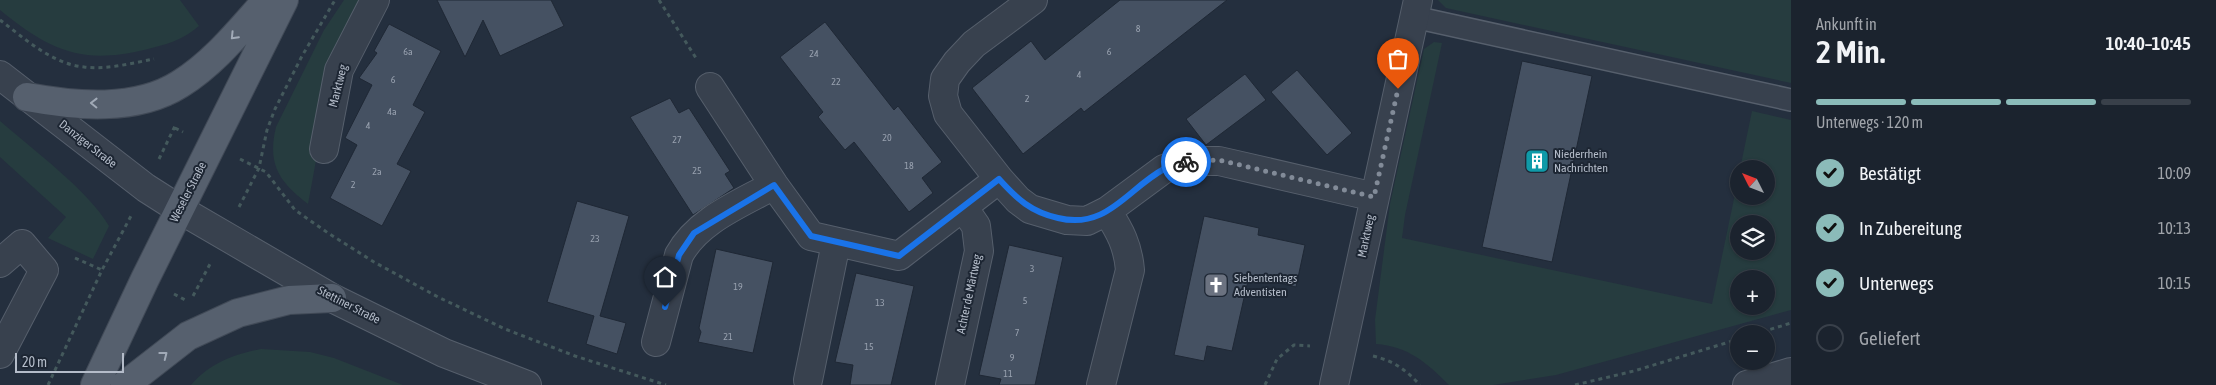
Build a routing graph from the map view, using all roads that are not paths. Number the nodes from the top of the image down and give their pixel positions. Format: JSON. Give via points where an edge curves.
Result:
{"nodes":[{"id":1,"x":267,"y":0,"type":"edge"},
{"id":2,"x":284,"y":0,"type":"edge"},
{"id":3,"x":375,"y":0,"type":"edge"},
{"id":4,"x":1033,"y":0,"type":"edge"},
{"id":5,"x":1416,"y":8,"type":"edge"},
{"id":6,"x":0,"y":75,"type":"edge"},
{"id":7,"x":710,"y":87,"type":"road end"},
{"id":8,"x":27,"y":97,"type":"junction"},
{"id":9,"x":1791,"y":100,"type":"edge"},
{"id":10,"x":324,"y":150,"type":"dead end"},
{"id":11,"x":999,"y":179,"type":"junction"},
{"id":12,"x":774,"y":185,"type":"junction"},
{"id":13,"x":1374,"y":197,"type":"junction"},
{"id":14,"x":963,"y":207,"type":"junction"},
{"id":15,"x":179,"y":209,"type":"junction"},
{"id":16,"x":1107,"y":211,"type":"junction"},
{"id":17,"x":836,"y":243,"type":"junction"},
{"id":18,"x":0,"y":263,"type":"edge"},
{"id":19,"x":332,"y":298,"type":"junction"},
{"id":20,"x":656,"y":342,"type":"dead end"},
{"id":21,"x":0,"y":354,"type":"edge"},
{"id":22,"x":1791,"y":372,"type":"edge"},
{"id":23,"x":808,"y":380,"type":"dead end"},
{"id":24,"x":95,"y":385,"type":"edge"},
{"id":25,"x":125,"y":385,"type":"edge"},
{"id":26,"x":528,"y":385,"type":"edge"},
{"id":27,"x":950,"y":385,"type":"edge"},
{"id":28,"x":1101,"y":385,"type":"edge"},
{"id":29,"x":1334,"y":385,"type":"edge"},
{"id":30,"x":1747,"y":385,"type":"edge"}],
"edges":[{"from":1,"to":8,"type":"main road","one_way":true,"via":[[202,69],[157,96],[108,104],[52,102]]},
{"from":2,"to":15,"type":"main road","name":"Weseler Straße"},
{"from":3,"to":10,"type":"street","name":"Marktweg","via":[[339,70]]},
{"from":4,"to":11,"type":"street","via":[[974,44],[945,78],[943,96],[948,114]]},
{"from":5,"to":9,"type":"lane"},
{"from":5,"to":13,"type":"street","name":"Marktweg"},
{"from":6,"to":8,"type":"street","name":"Danziger Straße"},
{"from":7,"to":12,"type":"street"},
{"from":8,"to":15,"type":"street","name":"Danziger Straße","via":[[146,188]]},
{"from":11,"to":14,"type":"street"},
{"from":11,"to":16,"type":"street","via":[[1018,200],[1045,215],[1087,221]]},
{"from":12,"to":17,"type":"street","via":[[811,236]]},
{"from":12,"to":20,"type":"street","via":[[706,224],[685,244],[679,255]]},
{"from":13,"to":16,"type":"street","via":[[1219,160],[1188,161],[1164,169]]},
{"from":13,"to":29,"type":"street","name":"Marktweg"},
{"from":14,"to":17,"type":"street","via":[[899,256]]},
{"from":14,"to":27,"type":"street","name":"Achter de Märtweg","via":[[976,226],[979,251]]},
{"from":15,"to":19,"type":"street","name":"Stettiner Straße"},
{"from":15,"to":24,"type":"main road","name":"Weseler Straße"},
{"from":16,"to":28,"type":"street","via":[[1125,242],[1130,270]]},
{"from":17,"to":23,"type":"street"},
{"from":18,"to":21,"type":"street","via":[[22,244],[44,270]]},
{"from":25,"to":19,"type":"main road","one_way":true,"via":[[188,336],[238,313],[289,300]]},
{"from":19,"to":26,"type":"street","name":"Stettiner Straße","via":[[444,353]]},
{"from":22,"to":30,"type":"street"}]}
